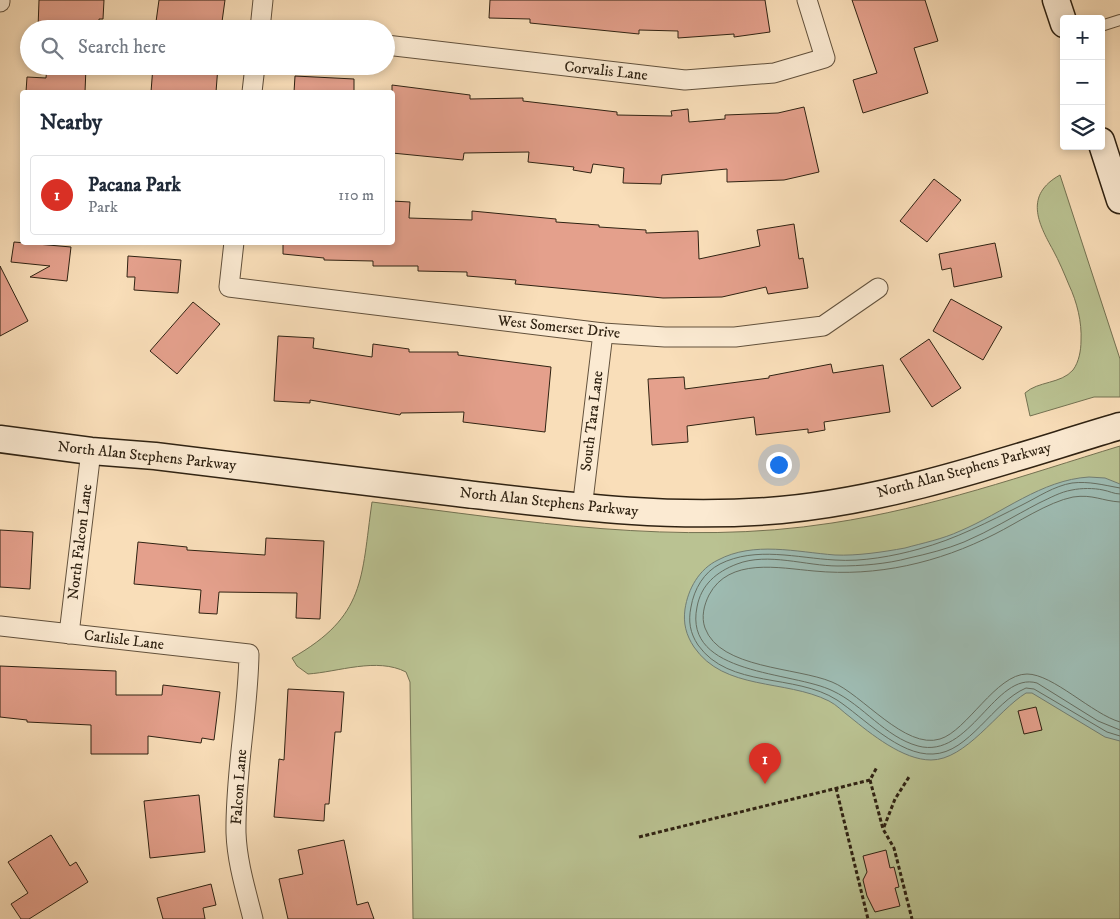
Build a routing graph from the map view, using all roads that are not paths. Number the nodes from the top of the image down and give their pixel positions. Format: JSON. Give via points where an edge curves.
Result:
{"nodes":[{"id":1,"x":263,"y":0,"type":"edge"},
{"id":2,"x":806,"y":0,"type":"edge"},
{"id":3,"x":1056,"y":0,"type":"edge"},
{"id":4,"x":1061,"y":15,"type":"edge"},
{"id":5,"x":261,"y":20,"type":"edge"},
{"id":6,"x":1120,"y":20,"type":"edge"},
{"id":7,"x":1105,"y":25,"type":"edge"},
{"id":8,"x":395,"y":47,"type":"edge"},
{"id":9,"x":254,"y":75,"type":"edge"},
{"id":10,"x":252,"y":90,"type":"edge"},
{"id":11,"x":1104,"y":150,"type":"edge"},
{"id":12,"x":1120,"y":200,"type":"edge"},
{"id":13,"x":234,"y":245,"type":"edge"},
{"id":14,"x":878,"y":288,"type":"dead end"},
{"id":15,"x":603,"y":333,"type":"junction"},
{"id":16,"x":1120,"y":426,"type":"edge"},
{"id":17,"x":0,"y":439,"type":"edge"},
{"id":18,"x":91,"y":451,"type":"junction"},
{"id":19,"x":582,"y":509,"type":"junction"},
{"id":20,"x":0,"y":626,"type":"edge"},
{"id":21,"x":69,"y":634,"type":"junction"},
{"id":22,"x":249,"y":654,"type":"joint"},
{"id":23,"x":253,"y":919,"type":"edge"}],
"edges":[{"from":1,"to":5,"type":"street"},
{"from":2,"to":8,"type":"street","name":"Corvalis Lane","via":[[825,58],[774,73],[685,80]]},
{"from":3,"to":4,"type":"street"},
{"from":6,"to":7,"type":"lane"},
{"from":9,"to":10,"type":"street"},
{"from":11,"to":12,"type":"street"},
{"from":13,"to":15,"type":"street","name":"West Somerset Drive","via":[[229,287]]},
{"from":14,"to":15,"type":"street","name":"West Somerset Drive","via":[[823,326],[734,337]]},
{"from":15,"to":19,"type":"street","name":"South Tara Lane"},
{"from":16,"to":19,"type":"street","name":"North Alan Stephens Parkway","via":[[916,487],[850,500],[781,510],[711,514]]},
{"from":17,"to":18,"type":"street","name":"North Alan Stephens Parkway"},
{"from":18,"to":19,"type":"street","name":"North Alan Stephens Parkway","via":[[155,456]]},
{"from":18,"to":21,"type":"street","name":"North Falcon Lane"},
{"from":20,"to":21,"type":"street","name":"Carlisle Lane"},
{"from":21,"to":22,"type":"street","name":"Carlisle Lane"},
{"from":22,"to":23,"type":"street","name":"Falcon Lane","via":[[236,835]]}]}
